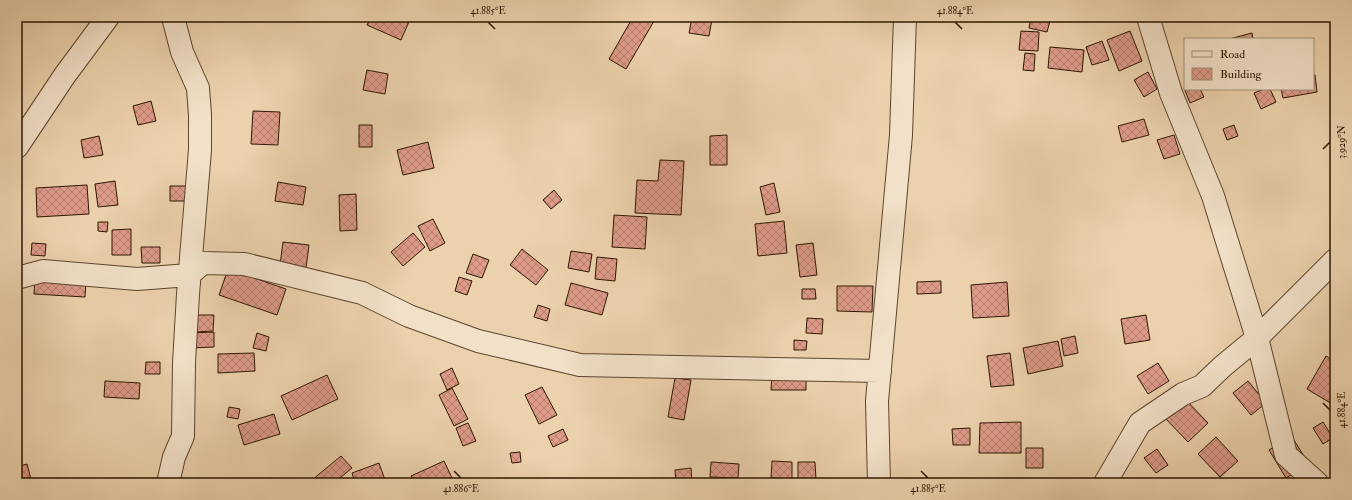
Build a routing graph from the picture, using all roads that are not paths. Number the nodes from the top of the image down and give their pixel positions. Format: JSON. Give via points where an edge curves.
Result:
{"nodes":[{"id":1,"x":108,"y":17,"type":"edge"},
{"id":2,"x":172,"y":17,"type":"edge"},
{"id":3,"x":905,"y":17,"type":"edge"},
{"id":4,"x":1148,"y":17,"type":"edge"},
{"id":5,"x":17,"y":147,"type":"edge"},
{"id":6,"x":1335,"y":260,"type":"edge"},
{"id":7,"x":189,"y":275,"type":"junction"},
{"id":8,"x":17,"y":278,"type":"edge"},
{"id":9,"x":1257,"y":338,"type":"junction"},
{"id":10,"x":880,"y":371,"type":"junction"},
{"id":11,"x":168,"y":483,"type":"edge"},
{"id":12,"x":879,"y":483,"type":"edge"},
{"id":13,"x":1105,"y":483,"type":"edge"},
{"id":14,"x":1317,"y":483,"type":"edge"}],
"edges":[{"from":1,"to":5,"type":"street"},
{"from":2,"to":7,"type":"street","via":[[182,52],[198,88],[200,115],[200,150]]},
{"from":3,"to":10,"type":"street","via":[[901,135]]},
{"from":4,"to":9,"type":"street","via":[[1171,93],[1213,196]]},
{"from":6,"to":9,"type":"street"},
{"from":7,"to":8,"type":"street","via":[[137,279],[42,271]]},
{"from":7,"to":10,"type":"street","via":[[203,263],[244,264],[362,293],[409,316],[478,341],[580,365]]},
{"from":7,"to":11,"type":"street","via":[[184,363],[184,436],[174,457]]},
{"from":9,"to":13,"type":"street","via":[[1202,386],[1182,394],[1140,423]]},
{"from":9,"to":14,"type":"street","via":[[1286,455]]},
{"from":10,"to":12,"type":"street","via":[[877,401]]}]}
